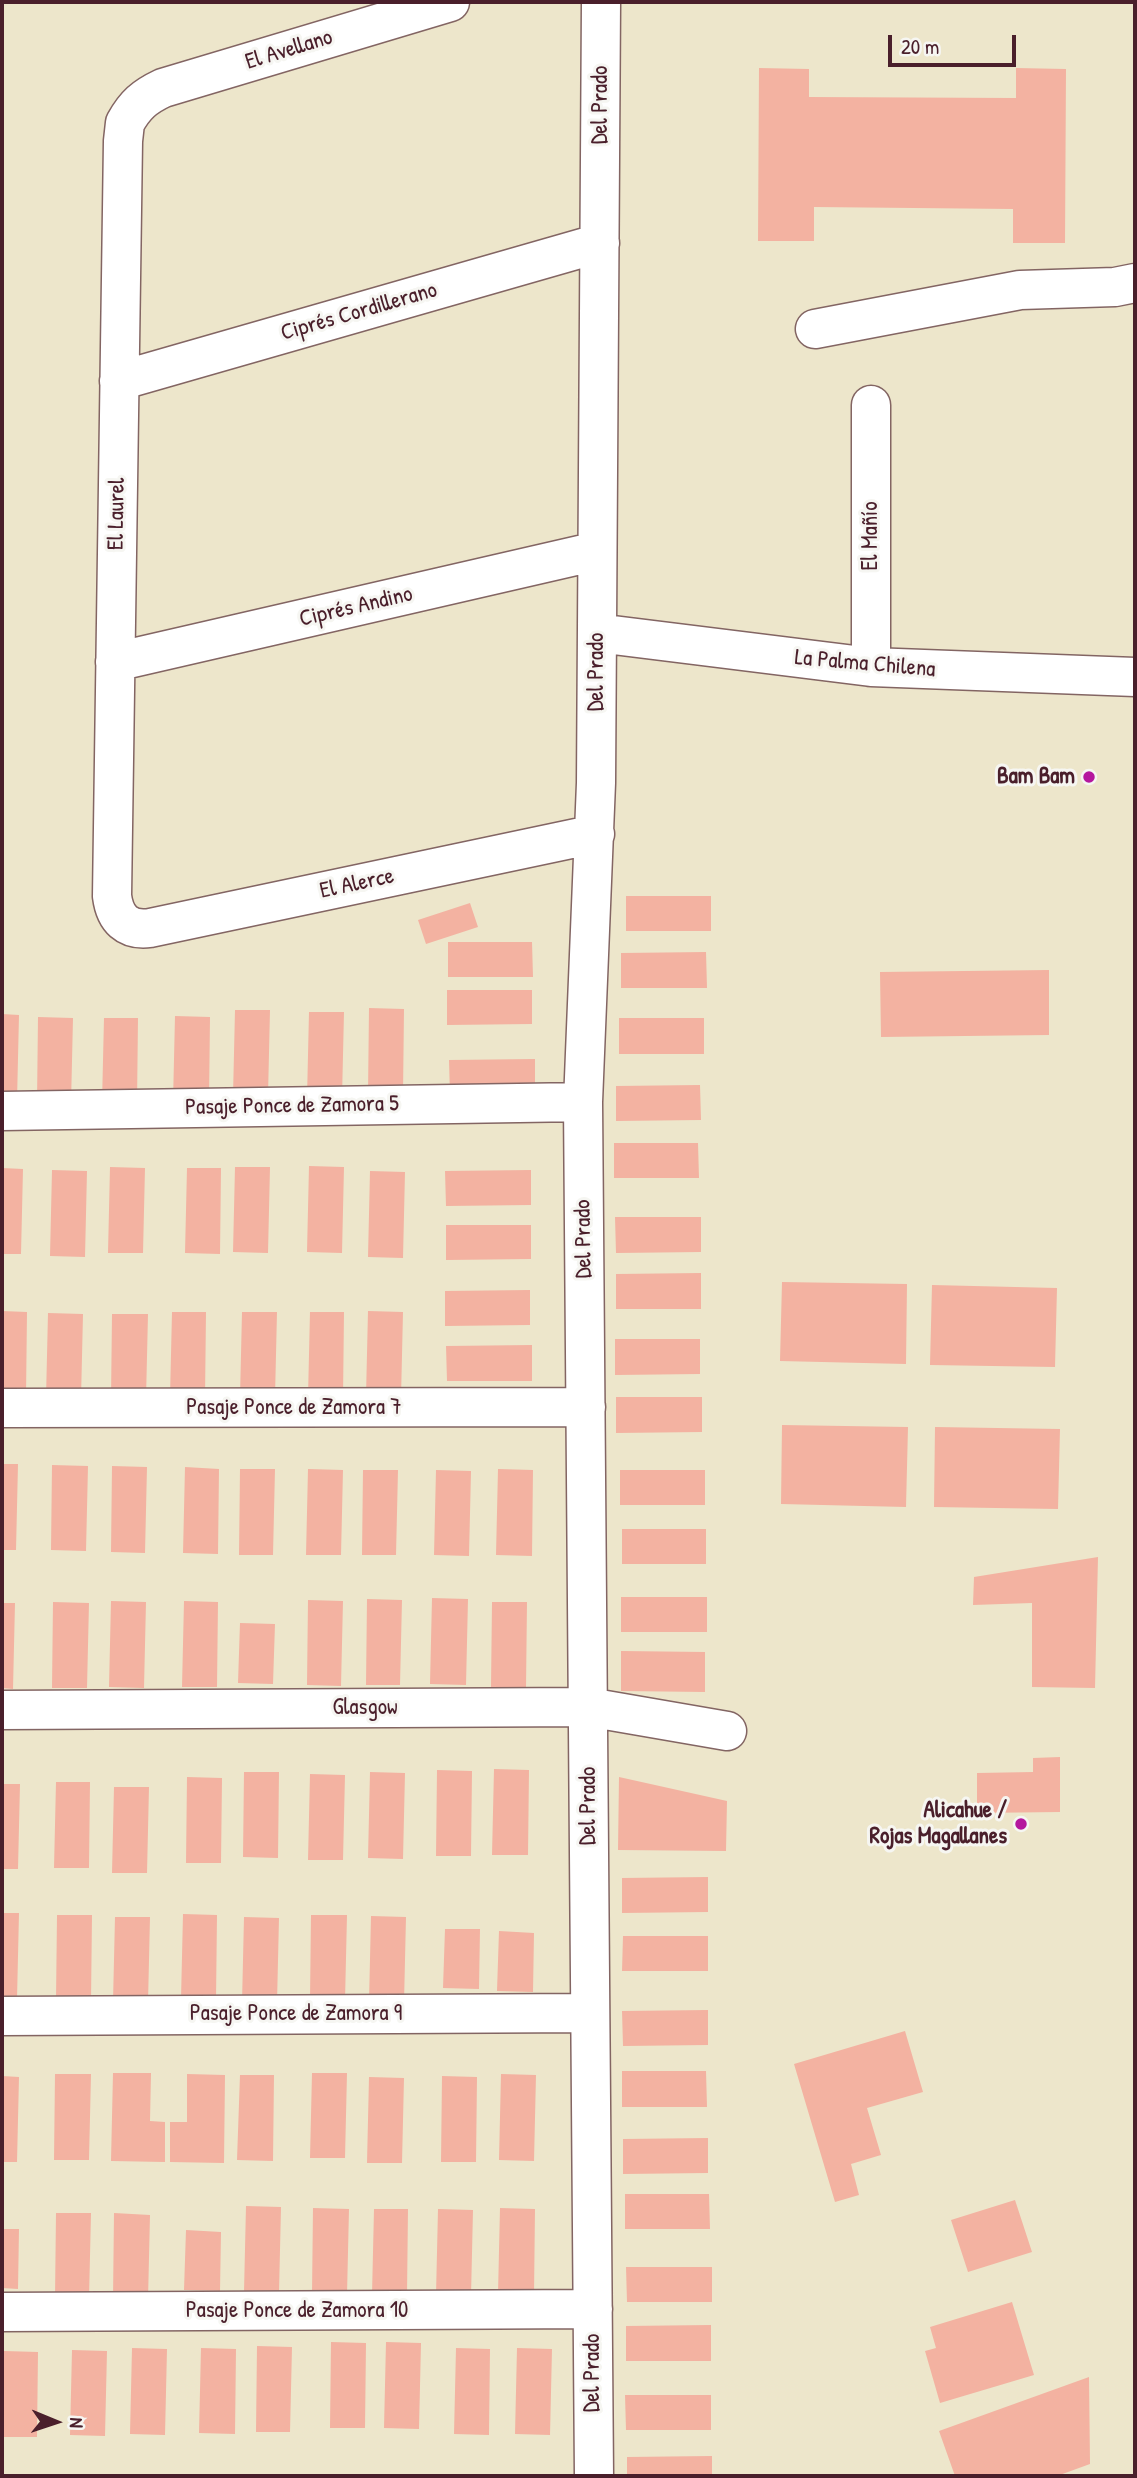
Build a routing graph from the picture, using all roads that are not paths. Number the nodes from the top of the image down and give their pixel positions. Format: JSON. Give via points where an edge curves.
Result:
{"nodes":[{"id":1,"x":450,"y":2,"type":"edge"},
{"id":2,"x":601,"y":2,"type":"edge"},
{"id":3,"x":133,"y":108,"type":"joint"},
{"id":4,"x":600,"y":243,"type":"junction"},
{"id":5,"x":1135,"y":283,"type":"edge"},
{"id":6,"x":815,"y":329,"type":"dead end"},
{"id":7,"x":119,"y":381,"type":"junction"},
{"id":8,"x":871,"y":405,"type":"dead end"},
{"id":9,"x":597,"y":551,"type":"junction"},
{"id":10,"x":597,"y":633,"type":"junction"},
{"id":11,"x":115,"y":662,"type":"junction"},
{"id":12,"x":872,"y":667,"type":"junction"},
{"id":13,"x":1135,"y":677,"type":"edge"},
{"id":14,"x":595,"y":834,"type":"junction"},
{"id":15,"x":121,"y":921,"type":"joint"},
{"id":16,"x":583,"y":1102,"type":"junction"},
{"id":17,"x":2,"y":1111,"type":"edge"},
{"id":18,"x":586,"y":1407,"type":"junction"},
{"id":19,"x":2,"y":1408,"type":"edge"},
{"id":20,"x":588,"y":1707,"type":"junction"},
{"id":21,"x":2,"y":1710,"type":"edge"},
{"id":22,"x":727,"y":1731,"type":"dead end"},
{"id":23,"x":590,"y":2013,"type":"junction"},
{"id":24,"x":2,"y":2015,"type":"edge"},
{"id":25,"x":593,"y":2309,"type":"junction"},
{"id":26,"x":2,"y":2312,"type":"edge"},
{"id":27,"x":594,"y":2476,"type":"edge"}],
"edges":[{"from":1,"to":3,"type":"street","name":"El Avellano","via":[[163,88]]},
{"from":2,"to":4,"type":"street","name":"Del Prado"},
{"from":3,"to":7,"type":"street","name":"El Laurel","via":[[123,141]]},
{"from":4,"to":7,"type":"street","name":"Ciprés Cordillerano"},
{"from":4,"to":9,"type":"street","name":"Del Prado"},
{"from":5,"to":6,"type":"street","via":[[1020,290]]},
{"from":7,"to":11,"type":"street","name":"El Laurel"},
{"from":8,"to":12,"type":"street","name":"El Mañío"},
{"from":9,"to":10,"type":"street","name":"Del Prado"},
{"from":9,"to":11,"type":"street","name":"Ciprés Andino"},
{"from":10,"to":12,"type":"street","name":"La Palma Chilena"},
{"from":10,"to":14,"type":"street","name":"Del Prado"},
{"from":11,"to":15,"type":"street","name":"El Laurel","via":[[112,897]]},
{"from":12,"to":13,"type":"street","name":"La Palma Chilena"},
{"from":14,"to":15,"type":"street","name":"El Alerce","via":[[150,928]]},
{"from":14,"to":16,"type":"street","name":"Del Prado"},
{"from":16,"to":17,"type":"street","name":"Pasaje Ponce de Zamora 5"},
{"from":16,"to":18,"type":"street","name":"Del Prado"},
{"from":18,"to":19,"type":"street","name":"Pasaje Ponce de Zamora 7"},
{"from":18,"to":20,"type":"street","name":"Del Prado"},
{"from":20,"to":21,"type":"street","name":"Glasgow"},
{"from":20,"to":22,"type":"street","name":"Glasgow"},
{"from":20,"to":23,"type":"street","name":"Del Prado"},
{"from":23,"to":24,"type":"street","name":"Pasaje Ponce de Zamora 9"},
{"from":23,"to":25,"type":"street","name":"Del Prado"},
{"from":25,"to":26,"type":"street","name":"Pasaje Ponce de Zamora 10"},
{"from":25,"to":27,"type":"street","name":"Del Prado"}]}
